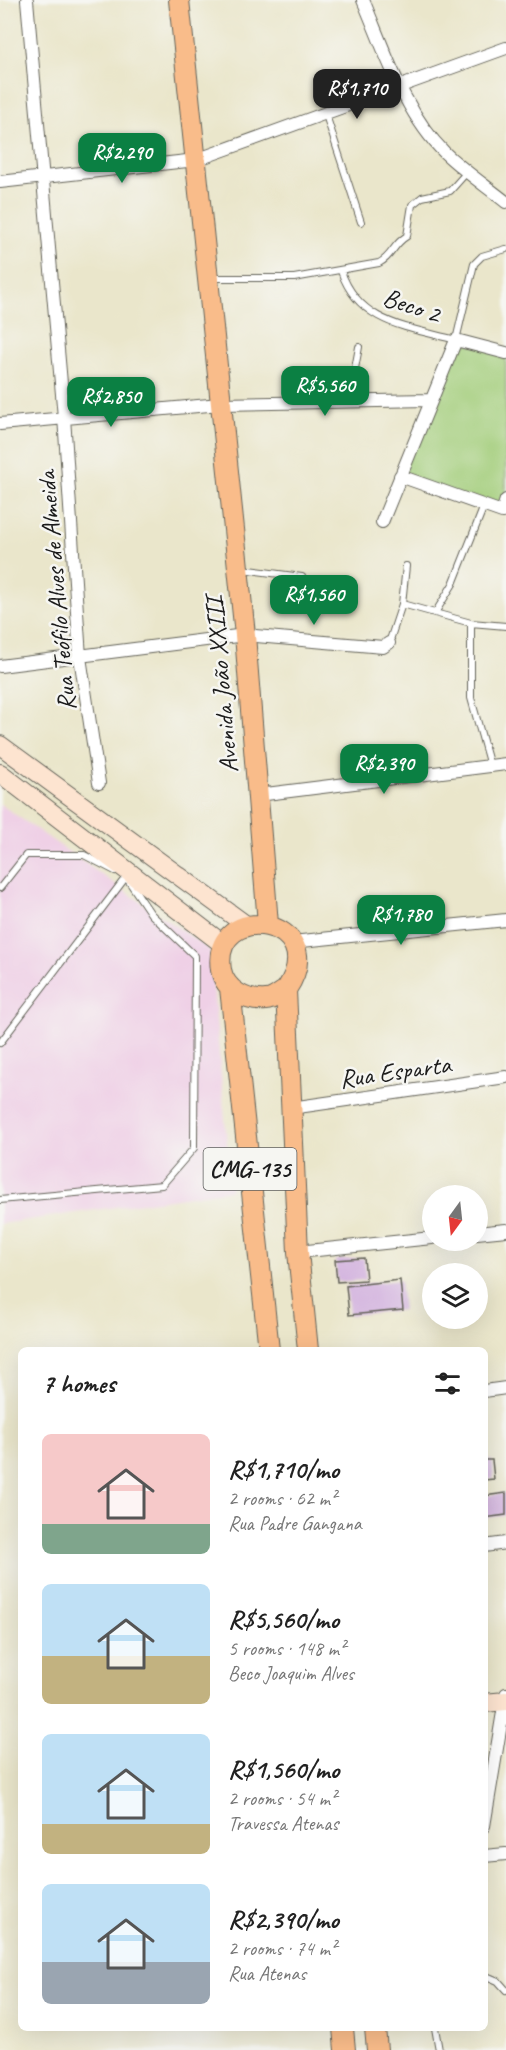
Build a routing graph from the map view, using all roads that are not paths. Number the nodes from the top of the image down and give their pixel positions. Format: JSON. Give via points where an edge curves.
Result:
{"nodes":[{"id":1,"x":27,"y":0,"type":"edge"},
{"id":2,"x":179,"y":0,"type":"edge"},
{"id":3,"x":363,"y":0,"type":"edge"},
{"id":4,"x":506,"y":48,"type":"edge"},
{"id":5,"x":401,"y":87,"type":"junction"},
{"id":6,"x":326,"y":115,"type":"junction"},
{"id":7,"x":196,"y":160,"type":"junction"},
{"id":8,"x":467,"y":172,"type":"junction"},
{"id":9,"x":43,"y":178,"type":"junction"},
{"id":10,"x":0,"y":182,"type":"edge"},
{"id":11,"x":506,"y":202,"type":"edge"},
{"id":12,"x":361,"y":222,"type":"dead end"},
{"id":13,"x":506,"y":249,"type":"edge"},
{"id":14,"x":341,"y":271,"type":"junction"},
{"id":15,"x":209,"y":278,"type":"junction"},
{"id":16,"x":456,"y":340,"type":"junction"},
{"id":17,"x":359,"y":347,"type":"dead end"},
{"id":18,"x":506,"y":353,"type":"edge"},
{"id":19,"x":429,"y":400,"type":"junction"},
{"id":20,"x":349,"y":401,"type":"junction"},
{"id":21,"x":220,"y":404,"type":"junction"},
{"id":22,"x":64,"y":417,"type":"junction"},
{"id":23,"x":0,"y":424,"type":"edge"},
{"id":24,"x":400,"y":476,"type":"junction"},
{"id":25,"x":484,"y":506,"type":"junction"},
{"id":26,"x":505,"y":509,"type":"edge"},
{"id":27,"x":382,"y":522,"type":"dead end"},
{"id":28,"x":406,"y":566,"type":"dead end"},
{"id":29,"x":238,"y":568,"type":"junction"},
{"id":30,"x":302,"y":577,"type":"dead end"},
{"id":31,"x":402,"y":604,"type":"junction"},
{"id":32,"x":435,"y":613,"type":"junction"},
{"id":33,"x":471,"y":623,"type":"junction"},
{"id":34,"x":506,"y":626,"type":"edge"},
{"id":35,"x":245,"y":635,"type":"junction"},
{"id":36,"x":389,"y":643,"type":"joint"},
{"id":37,"x":80,"y":657,"type":"junction"},
{"id":38,"x":0,"y":666,"type":"edge"},
{"id":39,"x":0,"y":745,"type":"edge"},
{"id":40,"x":506,"y":764,"type":"edge"},
{"id":41,"x":490,"y":767,"type":"junction"},
{"id":42,"x":0,"y":773,"type":"edge"},
{"id":43,"x":99,"y":783,"type":"dead end"},
{"id":44,"x":258,"y":795,"type":"junction"},
{"id":45,"x":126,"y":877,"type":"junction"},
{"id":46,"x":0,"y":888,"type":"edge"},
{"id":47,"x":506,"y":920,"type":"edge"},
{"id":48,"x":268,"y":924,"type":"junction"},
{"id":49,"x":246,"y":925,"type":"junction"},
{"id":50,"x":292,"y":942,"type":"junction"},
{"id":51,"x":224,"y":945,"type":"junction"},
{"id":52,"x":230,"y":988,"type":"junction"},
{"id":53,"x":286,"y":990,"type":"junction"},
{"id":54,"x":0,"y":1042,"type":"edge"},
{"id":55,"x":506,"y":1077,"type":"edge"},
{"id":56,"x":291,"y":1108,"type":"junction"},
{"id":57,"x":0,"y":1200,"type":"edge"},
{"id":58,"x":506,"y":1230,"type":"edge"},
{"id":59,"x":488,"y":1232,"type":"edge"},
{"id":60,"x":422,"y":1239,"type":"edge"},
{"id":61,"x":298,"y":1252,"type":"junction"},
{"id":62,"x":269,"y":1347,"type":"edge"},
{"id":63,"x":308,"y":1347,"type":"edge"},
{"id":64,"x":506,"y":1388,"type":"edge"},
{"id":65,"x":488,"y":1390,"type":"edge"},
{"id":66,"x":506,"y":1543,"type":"edge"},
{"id":67,"x":488,"y":1545,"type":"edge"},
{"id":68,"x":505,"y":1699,"type":"edge"},
{"id":69,"x":488,"y":1702,"type":"edge"},
{"id":70,"x":488,"y":1802,"type":"edge"},
{"id":71,"x":506,"y":1854,"type":"edge"},
{"id":72,"x":488,"y":1856,"type":"edge"},
{"id":73,"x":488,"y":1977,"type":"edge"},
{"id":74,"x":506,"y":1990,"type":"edge"},
{"id":75,"x":343,"y":2031,"type":"edge"},
{"id":76,"x":375,"y":2031,"type":"edge"},
{"id":77,"x":436,"y":2031,"type":"edge"},
{"id":78,"x":345,"y":2050,"type":"edge"},
{"id":79,"x":377,"y":2050,"type":"edge"},
{"id":80,"x":439,"y":2050,"type":"edge"}],
"edges":[{"from":1,"to":9,"type":"street","name":"Rua Teófilo Alves de Almeida"},
{"from":2,"to":7,"type":"main road","name":"Avenida João XXIII"},
{"from":3,"to":5,"type":"street"},
{"from":4,"to":5,"type":"street"},
{"from":5,"to":6,"type":"street"},
{"from":5,"to":8,"type":"street","via":[[422,124],[444,152]]},
{"from":6,"to":7,"type":"street"},
{"from":6,"to":12,"type":"lane"},
{"from":7,"to":9,"type":"street"},
{"from":7,"to":15,"type":"main road","name":"Avenida João XXIII"},
{"from":8,"to":11,"type":"street"},
{"from":8,"to":14,"type":"lane","name":"Beco 2","via":[[450,191],[422,197],[412,205],[410,231],[394,245],[387,259]]},
{"from":9,"to":10,"type":"street"},
{"from":9,"to":22,"type":"street","name":"Rua Teófilo Alves de Almeida"},
{"from":13,"to":16,"type":"lane","via":[[477,260]]},
{"from":14,"to":15,"type":"lane","name":"Beco 2","via":[[294,278]]},
{"from":14,"to":16,"type":"lane","name":"Beco 2","via":[[348,291],[374,316]]},
{"from":15,"to":21,"type":"main road","name":"Avenida João XXIII"},
{"from":16,"to":18,"type":"street"},
{"from":16,"to":19,"type":"street"},
{"from":17,"to":20,"type":"lane"},
{"from":19,"to":20,"type":"street"},
{"from":19,"to":24,"type":"street"},
{"from":20,"to":21,"type":"street"},
{"from":21,"to":22,"type":"street"},
{"from":21,"to":29,"type":"main road","name":"Avenida João XXIII"},
{"from":22,"to":23,"type":"street"},
{"from":22,"to":37,"type":"street","name":"Rua Teófilo Alves de Almeida"},
{"from":24,"to":25,"type":"street"},
{"from":24,"to":27,"type":"street"},
{"from":25,"to":26,"type":"street"},
{"from":25,"to":32,"type":"lane","via":[[453,584]]},
{"from":28,"to":31,"type":"lane"},
{"from":29,"to":30,"type":"lane"},
{"from":29,"to":35,"type":"main road","name":"Avenida João XXIII"},
{"from":31,"to":32,"type":"lane"},
{"from":31,"to":36,"type":"lane"},
{"from":32,"to":33,"type":"lane"},
{"from":33,"to":34,"type":"lane"},
{"from":33,"to":41,"type":"lane","via":[[471,698]]},
{"from":35,"to":36,"type":"street","via":[[383,647]]},
{"from":35,"to":37,"type":"street"},
{"from":35,"to":44,"type":"main road","name":"Avenida João XXIII"},
{"from":37,"to":38,"type":"street"},
{"from":37,"to":43,"type":"street","name":"Rua Teófilo Alves de Almeida"},
{"from":39,"to":49,"type":"street"},
{"from":40,"to":41,"type":"street"},
{"from":41,"to":44,"type":"street"},
{"from":42,"to":51,"type":"street"},
{"from":44,"to":48,"type":"main road","name":"Avenida João XXIII"},
{"from":45,"to":46,"type":"lane","via":[[84,855],[26,855]]},
{"from":45,"to":54,"type":"lane"},
{"from":45,"to":57,"type":"lane","via":[[151,914],[195,956],[194,1148],[162,1185]]},
{"from":47,"to":50,"type":"street"},
{"from":48,"to":49,"type":"main road"},
{"from":48,"to":50,"type":"main road","via":[[282,930]]},
{"from":49,"to":51,"type":"main road","via":[[231,934]]},
{"from":50,"to":53,"type":"main road","number":"CMG-135","via":[[298,958],[296,975]]},
{"from":51,"to":52,"type":"main road","number":"CMG-135","via":[[222,975]]},
{"from":52,"to":53,"type":"main road","via":[[248,999],[268,1000]]},
{"from":52,"to":62,"type":"main road","number":"CMG-135"},
{"from":53,"to":56,"type":"main road","number":"CMG-135"},
{"from":55,"to":56,"type":"street","name":"Rua Esparta"},
{"from":56,"to":61,"type":"main road","number":"CMG-135"},
{"from":58,"to":59,"type":"street"},
{"from":60,"to":61,"type":"street"},
{"from":61,"to":63,"type":"main road","number":"CMG-135"},
{"from":64,"to":65,"type":"street"},
{"from":66,"to":67,"type":"street"},
{"from":68,"to":69,"type":"street"},
{"from":68,"to":70,"type":"street"},
{"from":71,"to":72,"type":"street"},
{"from":73,"to":74,"type":"lane"},
{"from":75,"to":78,"type":"main road"},
{"from":76,"to":79,"type":"main road"},
{"from":77,"to":80,"type":"lane"}]}
